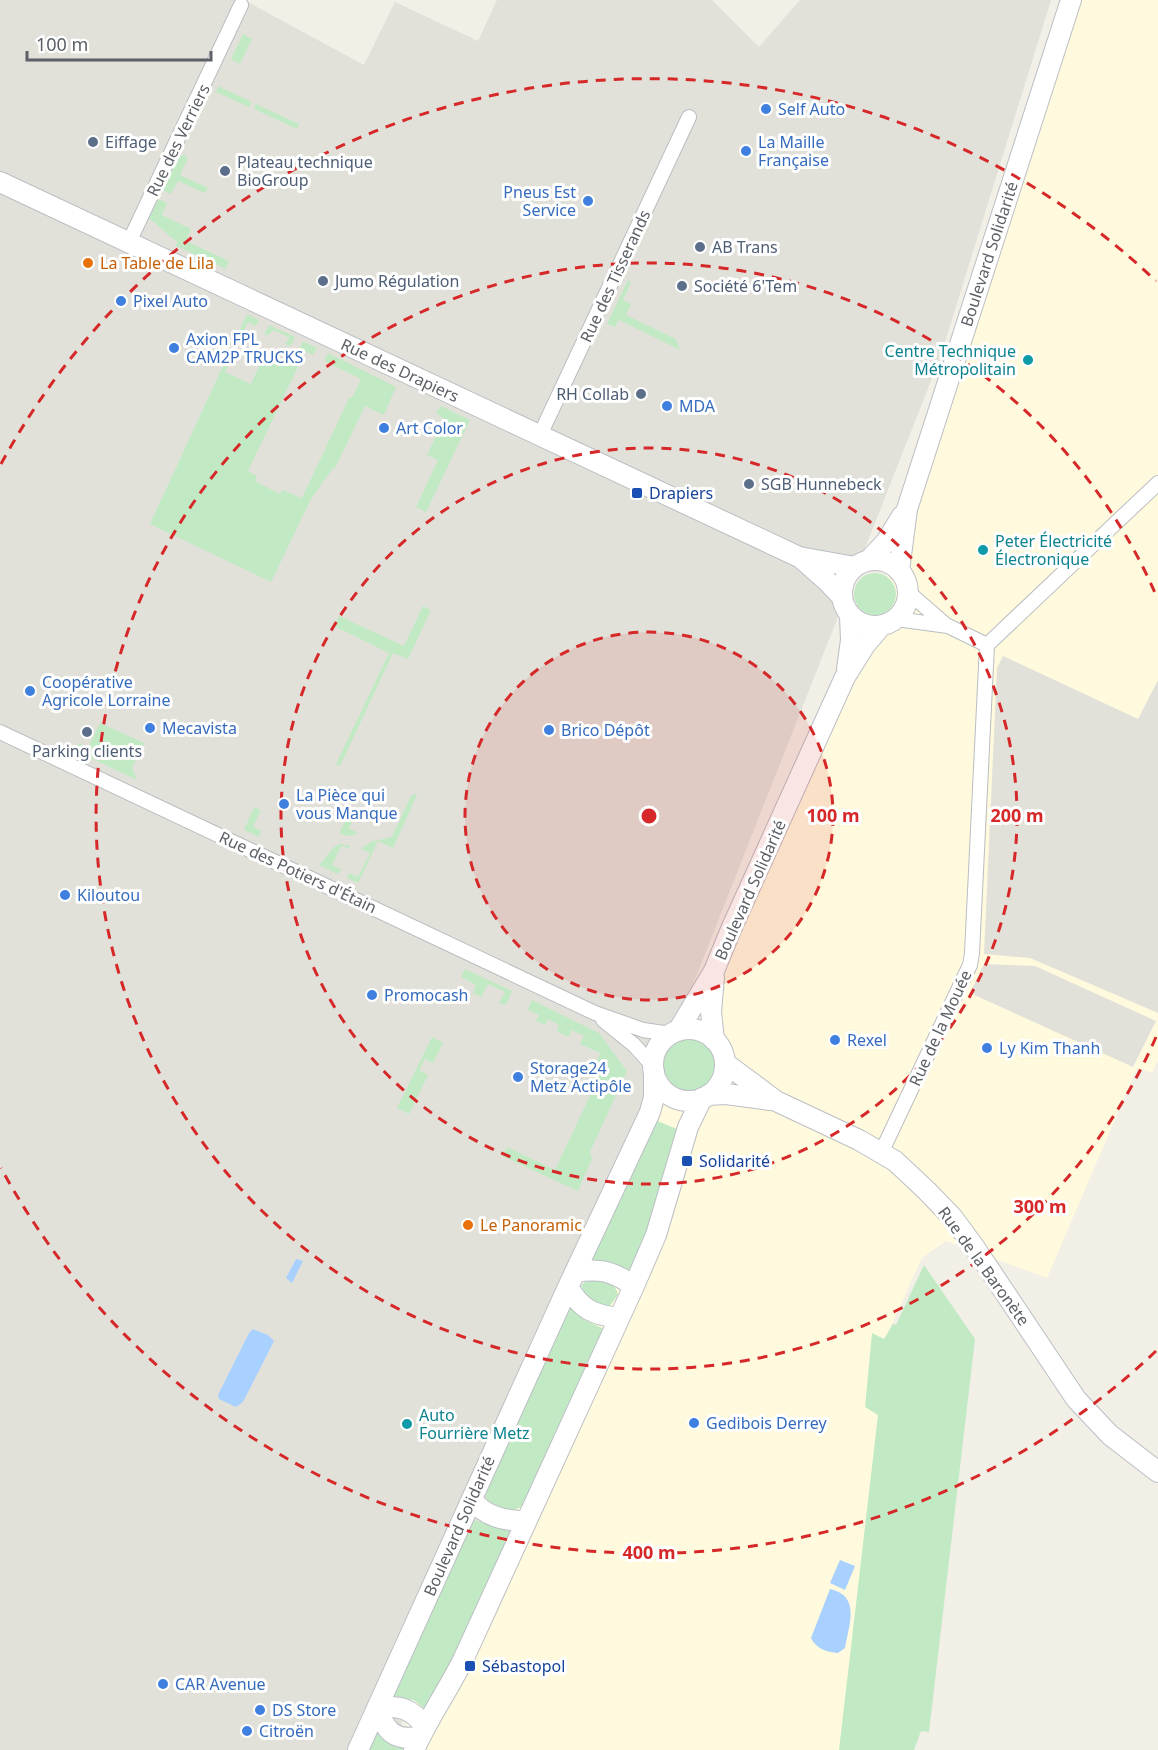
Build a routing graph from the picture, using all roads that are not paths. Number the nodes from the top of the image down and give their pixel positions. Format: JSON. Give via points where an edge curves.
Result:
{"nodes":[{"id":1,"x":1071,"y":0,"type":"edge"},
{"id":2,"x":241,"y":5,"type":"dead end"},
{"id":3,"x":689,"y":117,"type":"dead end"},
{"id":4,"x":0,"y":182,"type":"edge"},
{"id":5,"x":129,"y":242,"type":"junction"},
{"id":6,"x":540,"y":435,"type":"junction"},
{"id":7,"x":1158,"y":483,"type":"edge"},
{"id":8,"x":907,"y":508,"type":"junction"},
{"id":9,"x":800,"y":557,"type":"junction"},
{"id":10,"x":861,"y":564,"type":"junction"},
{"id":11,"x":899,"y":571,"type":"junction"},
{"id":12,"x":908,"y":592,"type":"junction"},
{"id":13,"x":846,"y":606,"type":"junction"},
{"id":14,"x":889,"y":622,"type":"junction"},
{"id":15,"x":948,"y":626,"type":"junction"},
{"id":16,"x":987,"y":645,"type":"junction"},
{"id":17,"x":845,"y":677,"type":"junction"},
{"id":18,"x":0,"y":732,"type":"edge"},
{"id":19,"x":714,"y":971,"type":"junction"},
{"id":20,"x":595,"y":1013,"type":"junction"},
{"id":21,"x":675,"y":1033,"type":"junction"},
{"id":22,"x":714,"y":1040,"type":"junction"},
{"id":23,"x":724,"y":1063,"type":"junction"},
{"id":24,"x":653,"y":1068,"type":"junction"},
{"id":25,"x":705,"y":1097,"type":"junction"},
{"id":26,"x":776,"y":1101,"type":"junction"},
{"id":27,"x":881,"y":1153,"type":"junction"},
{"id":28,"x":571,"y":1280,"type":"junction"},
{"id":29,"x":634,"y":1286,"type":"junction"},
{"id":30,"x":618,"y":1318,"type":"junction"},
{"id":31,"x":1158,"y":1472,"type":"edge"},
{"id":32,"x":472,"y":1499,"type":"junction"},
{"id":33,"x":526,"y":1521,"type":"junction"},
{"id":34,"x":377,"y":1708,"type":"junction"},
{"id":35,"x":420,"y":1738,"type":"edge"},
{"id":36,"x":358,"y":1750,"type":"edge"}],
"edges":[{"from":1,"to":8,"type":"main road","name":"Boulevard Solidarité"},
{"from":2,"to":5,"type":"street","name":"Rue des Verriers"},
{"from":3,"to":6,"type":"street","name":"Rue des Tisserands"},
{"from":4,"to":5,"type":"main road","name":"Rue des Drapiers"},
{"from":5,"to":6,"type":"main road","name":"Rue des Drapiers"},
{"from":6,"to":9,"type":"main road","name":"Rue des Drapiers"},
{"from":7,"to":16,"type":"street"},
{"from":8,"to":10,"type":"main road","name":"Boulevard Solidarité","via":[[886,542]]},
{"from":8,"to":11,"type":"main road","name":"Boulevard Solidarité"},
{"from":9,"to":10,"type":"main road","name":"Rue des Drapiers"},
{"from":9,"to":13,"type":"main road","name":"Rue des Drapiers","via":[[827,581]]},
{"from":10,"to":11,"type":"main road","via":[[879,561]]},
{"from":10,"to":13,"type":"main road","via":[[847,576],[843,586]]},
{"from":11,"to":12,"type":"main road"},
{"from":12,"to":14,"type":"main road","via":[[902,611]]},
{"from":12,"to":15,"type":"street"},
{"from":13,"to":14,"type":"main road","via":[[864,624]]},
{"from":13,"to":17,"type":"main road","name":"Boulevard Solidarité","via":[[851,640]]},
{"from":14,"to":15,"type":"street"},
{"from":14,"to":17,"type":"main road","name":"Boulevard Solidarité","via":[[866,645]]},
{"from":15,"to":16,"type":"street"},
{"from":16,"to":27,"type":"street","name":"Rue de la Mouée","via":[[970,965]]},
{"from":17,"to":19,"type":"main road","name":"Boulevard Solidarité"},
{"from":18,"to":20,"type":"street","name":"Rue des Potiers d'Étain"},
{"from":19,"to":21,"type":"main road","name":"Boulevard Solidarité"},
{"from":19,"to":22,"type":"main road","name":"Boulevard Solidarité"},
{"from":20,"to":21,"type":"street","name":"Rue des Potiers d'Étain","via":[[643,1030]]},
{"from":20,"to":24,"type":"street","name":"Rue des Potiers d'Étain","via":[[634,1045]]},
{"from":21,"to":22,"type":"main road","via":[[700,1031]]},
{"from":21,"to":24,"type":"main road","via":[[658,1047]]},
{"from":22,"to":23,"type":"main road"},
{"from":23,"to":25,"type":"main road","via":[[719,1084]]},
{"from":23,"to":26,"type":"main road","name":"Rue de la Baronète"},
{"from":24,"to":25,"type":"main road","via":[[658,1084],[672,1097],[690,1101]]},
{"from":24,"to":28,"type":"main road","name":"Boulevard Solidarité","via":[[650,1113]]},
{"from":25,"to":26,"type":"main road","name":"Rue de la Baronète","via":[[726,1094]]},
{"from":25,"to":29,"type":"main road","via":[[688,1127],[656,1235]]},
{"from":26,"to":27,"type":"main road","name":"Rue de la Baronète"},
{"from":27,"to":31,"type":"main road","name":"Rue de la Baronète","via":[[906,1171],[953,1218],[1076,1399],[1110,1435]]},
{"from":28,"to":29,"type":"main road","via":[[602,1270]]},
{"from":28,"to":30,"type":"main road","via":[[575,1298],[584,1307],[600,1316]]},
{"from":28,"to":32,"type":"main road","name":"Boulevard Solidarité"},
{"from":29,"to":30,"type":"main road"},
{"from":30,"to":33,"type":"main road"},
{"from":32,"to":33,"type":"main road","via":[[492,1516]]},
{"from":32,"to":34,"type":"main road","name":"Boulevard Solidarité"},
{"from":33,"to":35,"type":"main road","via":[[464,1660]]},
{"from":34,"to":35,"type":"main road","via":[[382,1722],[392,1732],[407,1739]]},
{"from":34,"to":35,"type":"main road","via":[[401,1707],[417,1716]]},
{"from":34,"to":36,"type":"main road","name":"Boulevard Solidarité"}]}
